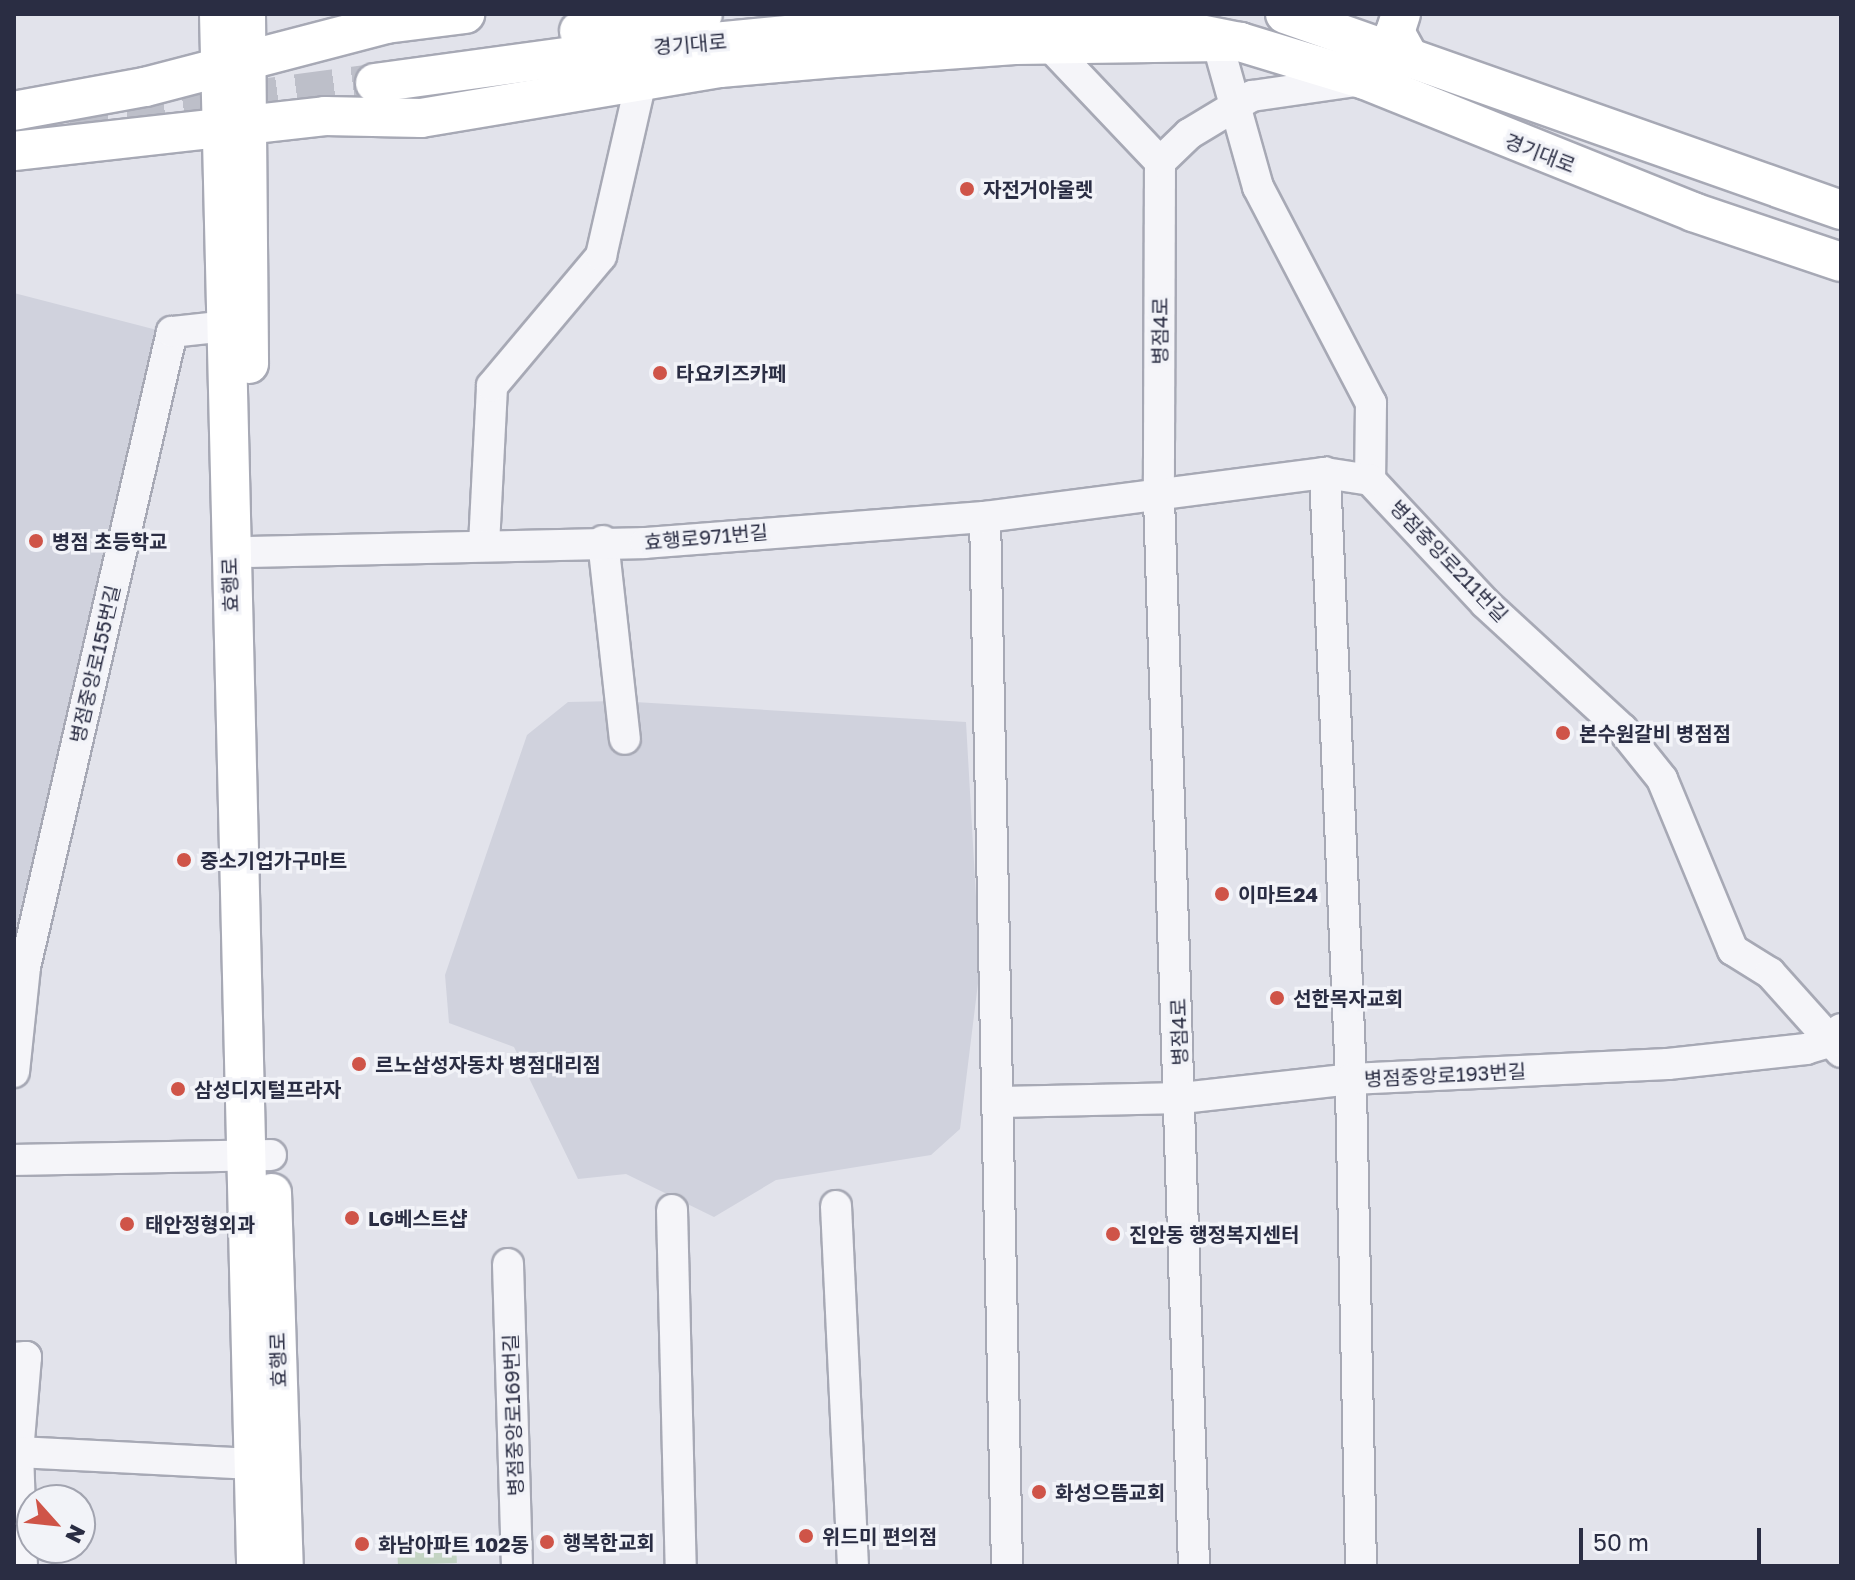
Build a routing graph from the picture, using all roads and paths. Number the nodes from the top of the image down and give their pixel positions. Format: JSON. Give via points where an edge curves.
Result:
{"nodes":[{"id":1,"x":219,"y":14,"type":"edge"},
{"id":2,"x":246,"y":14,"type":"edge"},
{"id":3,"x":265,"y":14,"type":"edge"},
{"id":4,"x":465,"y":14,"type":"edge"},
{"id":5,"x":703,"y":14,"type":"edge"},
{"id":6,"x":1008,"y":14,"type":"edge"},
{"id":7,"x":1285,"y":14,"type":"edge"},
{"id":8,"x":1401,"y":14,"type":"edge"},
{"id":9,"x":1224,"y":40,"type":"junction"},
{"id":10,"x":1049,"y":45,"type":"junction"},
{"id":11,"x":1409,"y":57,"type":"junction"},
{"id":12,"x":232,"y":61,"type":"junction"},
{"id":13,"x":1365,"y":80,"type":"junction"},
{"id":14,"x":641,"y":81,"type":"junction"},
{"id":15,"x":1230,"y":109,"type":"junction"},
{"id":16,"x":14,"y":111,"type":"edge"},
{"id":17,"x":231,"y":128,"type":"junction"},
{"id":18,"x":14,"y":151,"type":"edge"},
{"id":19,"x":1160,"y":162,"type":"junction"},
{"id":20,"x":1841,"y":210,"type":"edge"},
{"id":21,"x":1841,"y":262,"type":"edge"},
{"id":22,"x":235,"y":326,"type":"junction"},
{"id":23,"x":1325,"y":473,"type":"junction"},
{"id":24,"x":1370,"y":480,"type":"junction"},
{"id":25,"x":1159,"y":499,"type":"junction"},
{"id":26,"x":985,"y":517,"type":"junction"},
{"id":27,"x":603,"y":541,"type":"junction"},
{"id":28,"x":484,"y":545,"type":"junction"},
{"id":29,"x":252,"y":552,"type":"junction"},
{"id":30,"x":625,"y":739,"type":"dead end"},
{"id":31,"x":1838,"y":1041,"type":"edge"},
{"id":32,"x":14,"y":1072,"type":"edge"},
{"id":33,"x":1351,"y":1079,"type":"junction"},
{"id":34,"x":1182,"y":1098,"type":"junction"},
{"id":35,"x":1001,"y":1102,"type":"junction"},
{"id":36,"x":258,"y":1155,"type":"junction"},
{"id":37,"x":14,"y":1160,"type":"edge"},
{"id":38,"x":836,"y":1206,"type":"dead end"},
{"id":39,"x":672,"y":1210,"type":"dead end"},
{"id":40,"x":508,"y":1264,"type":"dead end"},
{"id":41,"x":14,"y":1358,"type":"edge"},
{"id":42,"x":18,"y":1452,"type":"junction"},
{"id":43,"x":253,"y":1464,"type":"junction"},
{"id":44,"x":22,"y":1566,"type":"edge"},
{"id":45,"x":256,"y":1566,"type":"edge"},
{"id":46,"x":284,"y":1566,"type":"edge"},
{"id":47,"x":517,"y":1566,"type":"edge"},
{"id":48,"x":681,"y":1566,"type":"edge"},
{"id":49,"x":853,"y":1566,"type":"edge"},
{"id":50,"x":1007,"y":1566,"type":"edge"},
{"id":51,"x":1194,"y":1566,"type":"edge"},
{"id":52,"x":1361,"y":1566,"type":"edge"}],
"edges":[{"from":1,"to":12,"type":"main road","name":"효행로"},
{"from":2,"to":12,"type":"main road","name":"효행로"},
{"from":3,"to":12,"type":"street"},
{"from":4,"to":12,"type":"main road"},
{"from":5,"to":6,"type":"main road","name":"경기대로","via":[[374,72]]},
{"from":6,"to":9,"type":"main road","name":"경기대로","via":[[1110,16]]},
{"from":7,"to":11,"type":"main road"},
{"from":8,"to":11,"type":"main road","via":[[1395,32]]},
{"from":9,"to":10,"type":"main road","name":"경기대로"},
{"from":9,"to":13,"type":"main road","name":"경기대로"},
{"from":9,"to":15,"type":"street"},
{"from":10,"to":14,"type":"main road","name":"경기대로","via":[[821,59]]},
{"from":10,"to":19,"type":"street"},
{"from":11,"to":20,"type":"main road"},
{"from":12,"to":16,"type":"main road"},
{"from":12,"to":17,"type":"main road","name":"효행로"},
{"from":13,"to":15,"type":"street","via":[[1252,96]]},
{"from":13,"to":21,"type":"main road","name":"경기대로","via":[[1693,212]]},
{"from":14,"to":17,"type":"main road","name":"경기대로","via":[[421,118]]},
{"from":14,"to":28,"type":"street","name":"경기대로","via":[[601,256],[492,386]]},
{"from":15,"to":19,"type":"street"},
{"from":15,"to":24,"type":"street","via":[[1258,187],[1371,403]]},
{"from":17,"to":18,"type":"main road","name":"경기대로"},
{"from":17,"to":22,"type":"main road","name":"효행로"},
{"from":19,"to":25,"type":"street","name":"병점4로"},
{"from":22,"to":29,"type":"main road","name":"효행로"},
{"from":22,"to":32,"type":"street","name":"병점중앙로155번길","via":[[172,332],[25,967]]},
{"from":22,"to":36,"type":"main road","name":"효행로"},
{"from":23,"to":24,"type":"street"},
{"from":23,"to":25,"type":"street"},
{"from":23,"to":33,"type":"street"},
{"from":24,"to":31,"type":"street","name":"병점중앙로211번길","via":[[1485,603],[1622,729],[1662,779],[1733,950],[1770,973]]},
{"from":25,"to":26,"type":"street","name":"효행로971번길"},
{"from":25,"to":34,"type":"street","name":"병점4로"},
{"from":26,"to":27,"type":"street","name":"효행로971번길"},
{"from":26,"to":35,"type":"street"},
{"from":27,"to":28,"type":"street","name":"효행로971번길"},
{"from":27,"to":30,"type":"street"},
{"from":28,"to":29,"type":"street","name":"효행로971번길"},
{"from":29,"to":36,"type":"main road","name":"효행로"},
{"from":31,"to":33,"type":"street","name":"병점중앙로193번길","via":[[1668,1064]]},
{"from":33,"to":34,"type":"street"},
{"from":33,"to":52,"type":"street","name":"병점중앙로193번길"},
{"from":34,"to":35,"type":"street"},
{"from":34,"to":51,"type":"street","name":"병점4로"},
{"from":35,"to":50,"type":"street"},
{"from":36,"to":37,"type":"street"},
{"from":36,"to":43,"type":"main road","name":"효행로"},
{"from":36,"to":46,"type":"main road","name":"효행로"},
{"from":38,"to":49,"type":"street"},
{"from":39,"to":48,"type":"street"},
{"from":40,"to":47,"type":"street","name":"병점중앙로169번길"},
{"from":41,"to":42,"type":"street","via":[[26,1357]]},
{"from":42,"to":43,"type":"street"},
{"from":42,"to":44,"type":"street"},
{"from":43,"to":45,"type":"main road","name":"효행로"}]}
